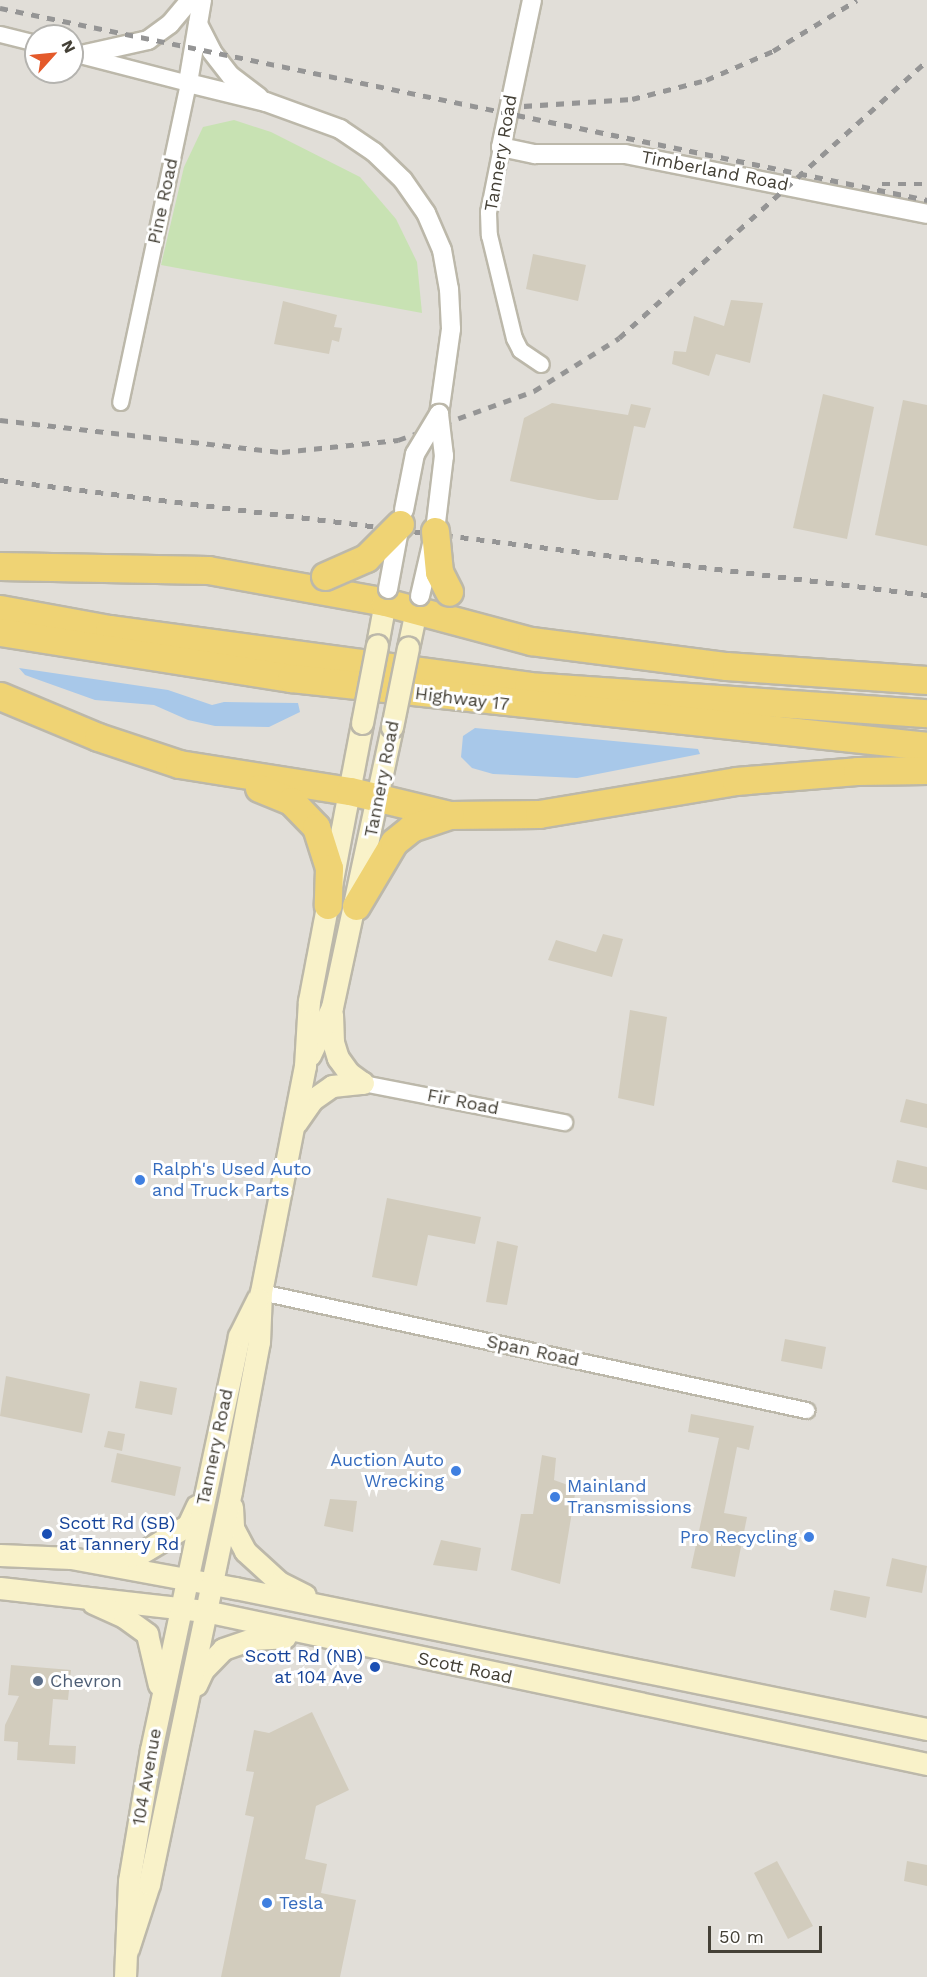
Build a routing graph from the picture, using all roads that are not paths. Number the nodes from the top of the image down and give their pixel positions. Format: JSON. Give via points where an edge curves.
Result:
{"nodes":[{"id":1,"x":190,"y":0,"type":"edge"},
{"id":2,"x":202,"y":0,"type":"edge"},
{"id":3,"x":532,"y":0,"type":"edge"},
{"id":4,"x":198,"y":24,"type":"junction"},
{"id":5,"x":0,"y":34,"type":"edge"},
{"id":6,"x":24,"y":40,"type":"edge"},
{"id":7,"x":84,"y":53,"type":"edge"},
{"id":8,"x":84,"y":56,"type":"edge"},
{"id":9,"x":188,"y":83,"type":"junction"},
{"id":10,"x":266,"y":102,"type":"junction"},
{"id":11,"x":501,"y":147,"type":"junction"},
{"id":12,"x":927,"y":214,"type":"edge"},
{"id":13,"x":541,"y":364,"type":"dead end"},
{"id":14,"x":120,"y":402,"type":"dead end"},
{"id":15,"x":439,"y":414,"type":"junction"},
{"id":16,"x":400,"y":524,"type":"junction"},
{"id":17,"x":435,"y":531,"type":"junction"},
{"id":18,"x":0,"y":566,"type":"edge"},
{"id":19,"x":292,"y":583,"type":"junction"},
{"id":20,"x":387,"y":596,"type":"junction"},
{"id":21,"x":418,"y":603,"type":"junction"},
{"id":22,"x":0,"y":609,"type":"edge"},
{"id":23,"x":0,"y":632,"type":"edge"},
{"id":24,"x":531,"y":641,"type":"junction"},
{"id":25,"x":927,"y":680,"type":"edge"},
{"id":26,"x":0,"y":696,"type":"edge"},
{"id":27,"x":927,"y":713,"type":"edge"},
{"id":28,"x":927,"y":746,"type":"edge"},
{"id":29,"x":927,"y":770,"type":"edge"},
{"id":30,"x":215,"y":771,"type":"junction"},
{"id":31,"x":350,"y":791,"type":"junction"},
{"id":32,"x":378,"y":798,"type":"junction"},
{"id":33,"x":450,"y":815,"type":"junction"},
{"id":34,"x":328,"y":905,"type":"junction"},
{"id":35,"x":356,"y":906,"type":"junction"},
{"id":36,"x":332,"y":1007,"type":"junction"},
{"id":37,"x":305,"y":1066,"type":"junction"},
{"id":38,"x":363,"y":1083,"type":"junction"},
{"id":39,"x":564,"y":1122,"type":"dead end"},
{"id":40,"x":291,"y":1131,"type":"junction"},
{"id":41,"x":261,"y":1292,"type":"junction"},
{"id":42,"x":806,"y":1410,"type":"dead end"},
{"id":43,"x":205,"y":1489,"type":"junction"},
{"id":44,"x":231,"y":1491,"type":"junction"},
{"id":45,"x":0,"y":1555,"type":"edge"},
{"id":46,"x":71,"y":1558,"type":"junction"},
{"id":47,"x":186,"y":1579,"type":"junction"},
{"id":48,"x":210,"y":1583,"type":"junction"},
{"id":49,"x":0,"y":1588,"type":"edge"},
{"id":50,"x":70,"y":1593,"type":"junction"},
{"id":51,"x":181,"y":1606,"type":"junction"},
{"id":52,"x":324,"y":1606,"type":"junction"},
{"id":53,"x":205,"y":1611,"type":"junction"},
{"id":54,"x":312,"y":1636,"type":"junction"},
{"id":55,"x":161,"y":1700,"type":"junction"},
{"id":56,"x":186,"y":1708,"type":"junction"},
{"id":57,"x":927,"y":1729,"type":"edge"},
{"id":58,"x":927,"y":1764,"type":"edge"},
{"id":59,"x":128,"y":1949,"type":"junction"},
{"id":60,"x":125,"y":1977,"type":"edge"}],
"edges":[{"from":1,"to":7,"type":"street","via":[[170,24],[148,40]]},
{"from":2,"to":4,"type":"street","name":"Pine Road"},
{"from":3,"to":11,"type":"street","name":"Tannery Road"},
{"from":4,"to":9,"type":"street","name":"Pine Road"},
{"from":4,"to":10,"type":"street","via":[[212,52],[231,76]]},
{"from":5,"to":6,"type":"street"},
{"from":8,"to":9,"type":"street"},
{"from":9,"to":10,"type":"street","name":"Tannery Road"},
{"from":9,"to":14,"type":"street","name":"Pine Road"},
{"from":10,"to":15,"type":"street","name":"Tannery Road","via":[[340,129],[374,152],[403,180],[426,213],[442,250],[449,289],[447,360]]},
{"from":11,"to":12,"type":"street","name":"Timberland Road","via":[[534,154],[626,154]]},
{"from":11,"to":13,"type":"street","name":"Tannery Road","via":[[488,212],[492,251],[514,338],[520,350]]},
{"from":15,"to":16,"type":"street","name":"Tannery Road","bridge":true,"via":[[415,454]]},
{"from":15,"to":17,"type":"street","name":"Tannery Road","bridge":true,"via":[[444,456]]},
{"from":16,"to":19,"type":"highway","bridge":true,"via":[[366,558],[325,576]]},
{"from":16,"to":20,"type":"street","name":"Tannery Road","bridge":true},
{"from":17,"to":21,"type":"street","name":"Tannery Road","bridge":true},
{"from":17,"to":24,"type":"highway","bridge":true,"via":[[439,572],[456,604],[485,622]]},
{"from":18,"to":19,"type":"highway","via":[[163,568]]},
{"from":19,"to":20,"type":"highway"},
{"from":20,"to":21,"type":"highway"},
{"from":20,"to":31,"type":"main road","name":"Tannery Road","bridge":true},
{"from":21,"to":24,"type":"highway"},
{"from":21,"to":32,"type":"main road","name":"Tannery Road","bridge":true},
{"from":22,"to":27,"type":"highway","name":"Highway 17","via":[[109,629],[528,686]]},
{"from":23,"to":28,"type":"highway","name":"Highway 17","via":[[291,678]]},
{"from":24,"to":25,"type":"highway","via":[[726,666]]},
{"from":26,"to":30,"type":"highway","via":[[139,752]]},
{"from":29,"to":33,"type":"highway","via":[[857,771],[736,782],[539,814]]},
{"from":30,"to":31,"type":"highway"},
{"from":30,"to":34,"type":"highway","via":[[277,793],[309,817],[326,853]]},
{"from":31,"to":32,"type":"highway"},
{"from":31,"to":34,"type":"main road","name":"Tannery Road"},
{"from":32,"to":33,"type":"highway"},
{"from":32,"to":35,"type":"main road","name":"Tannery Road"},
{"from":33,"to":35,"type":"highway","via":[[411,828],[394,842]]},
{"from":34,"to":37,"type":"main road","name":"Tannery Road","via":[[309,1001]]},
{"from":35,"to":36,"type":"main road","name":"Tannery Road"},
{"from":36,"to":37,"type":"main road","name":"Tannery Road"},
{"from":36,"to":38,"type":"main road","via":[[333,1042],[338,1058]]},
{"from":37,"to":40,"type":"main road","name":"Tannery Road"},
{"from":38,"to":39,"type":"street","name":"Fir Road"},
{"from":38,"to":40,"type":"main road","via":[[332,1086],[312,1100]]},
{"from":40,"to":41,"type":"main road","name":"Tannery Road"},
{"from":41,"to":42,"type":"street","name":"Span Road"},
{"from":41,"to":43,"type":"main road","name":"Tannery Road","via":[[239,1336]]},
{"from":41,"to":44,"type":"main road","name":"Tannery Road","via":[[259,1342]]},
{"from":43,"to":46,"type":"main road","via":[[188,1525],[138,1556]]},
{"from":43,"to":47,"type":"main road","name":"Tannery Road"},
{"from":44,"to":48,"type":"main road","name":"Tannery Road"},
{"from":44,"to":52,"type":"main road","via":[[233,1528],[245,1551],[279,1582]]},
{"from":45,"to":46,"type":"main road","name":"Scott Road"},
{"from":46,"to":47,"type":"main road","name":"Scott Road"},
{"from":47,"to":48,"type":"main road","name":"Scott Road"},
{"from":47,"to":51,"type":"main road","name":"Tannery Road"},
{"from":48,"to":52,"type":"main road","name":"Scott Road"},
{"from":48,"to":53,"type":"main road","name":"Tannery Road"},
{"from":49,"to":50,"type":"main road","name":"Scott Road"},
{"from":50,"to":51,"type":"main road","name":"Scott Road"},
{"from":50,"to":55,"type":"main road","via":[[124,1617],[147,1634]]},
{"from":51,"to":53,"type":"main road","name":"Scott Road"},
{"from":51,"to":55,"type":"main road","name":"104 Avenue"},
{"from":52,"to":57,"type":"main road","name":"Scott Road"},
{"from":53,"to":54,"type":"main road","name":"Scott Road"},
{"from":53,"to":56,"type":"main road","name":"104 Avenue"},
{"from":54,"to":56,"type":"main road","via":[[252,1639],[223,1649],[203,1670]]},
{"from":54,"to":58,"type":"main road","name":"Scott Road"},
{"from":55,"to":59,"type":"main road","name":"104 Avenue","via":[[129,1881]]},
{"from":56,"to":59,"type":"main road","name":"104 Avenue","via":[[149,1884]]},
{"from":59,"to":60,"type":"main road","name":"104 Avenue"}]}
